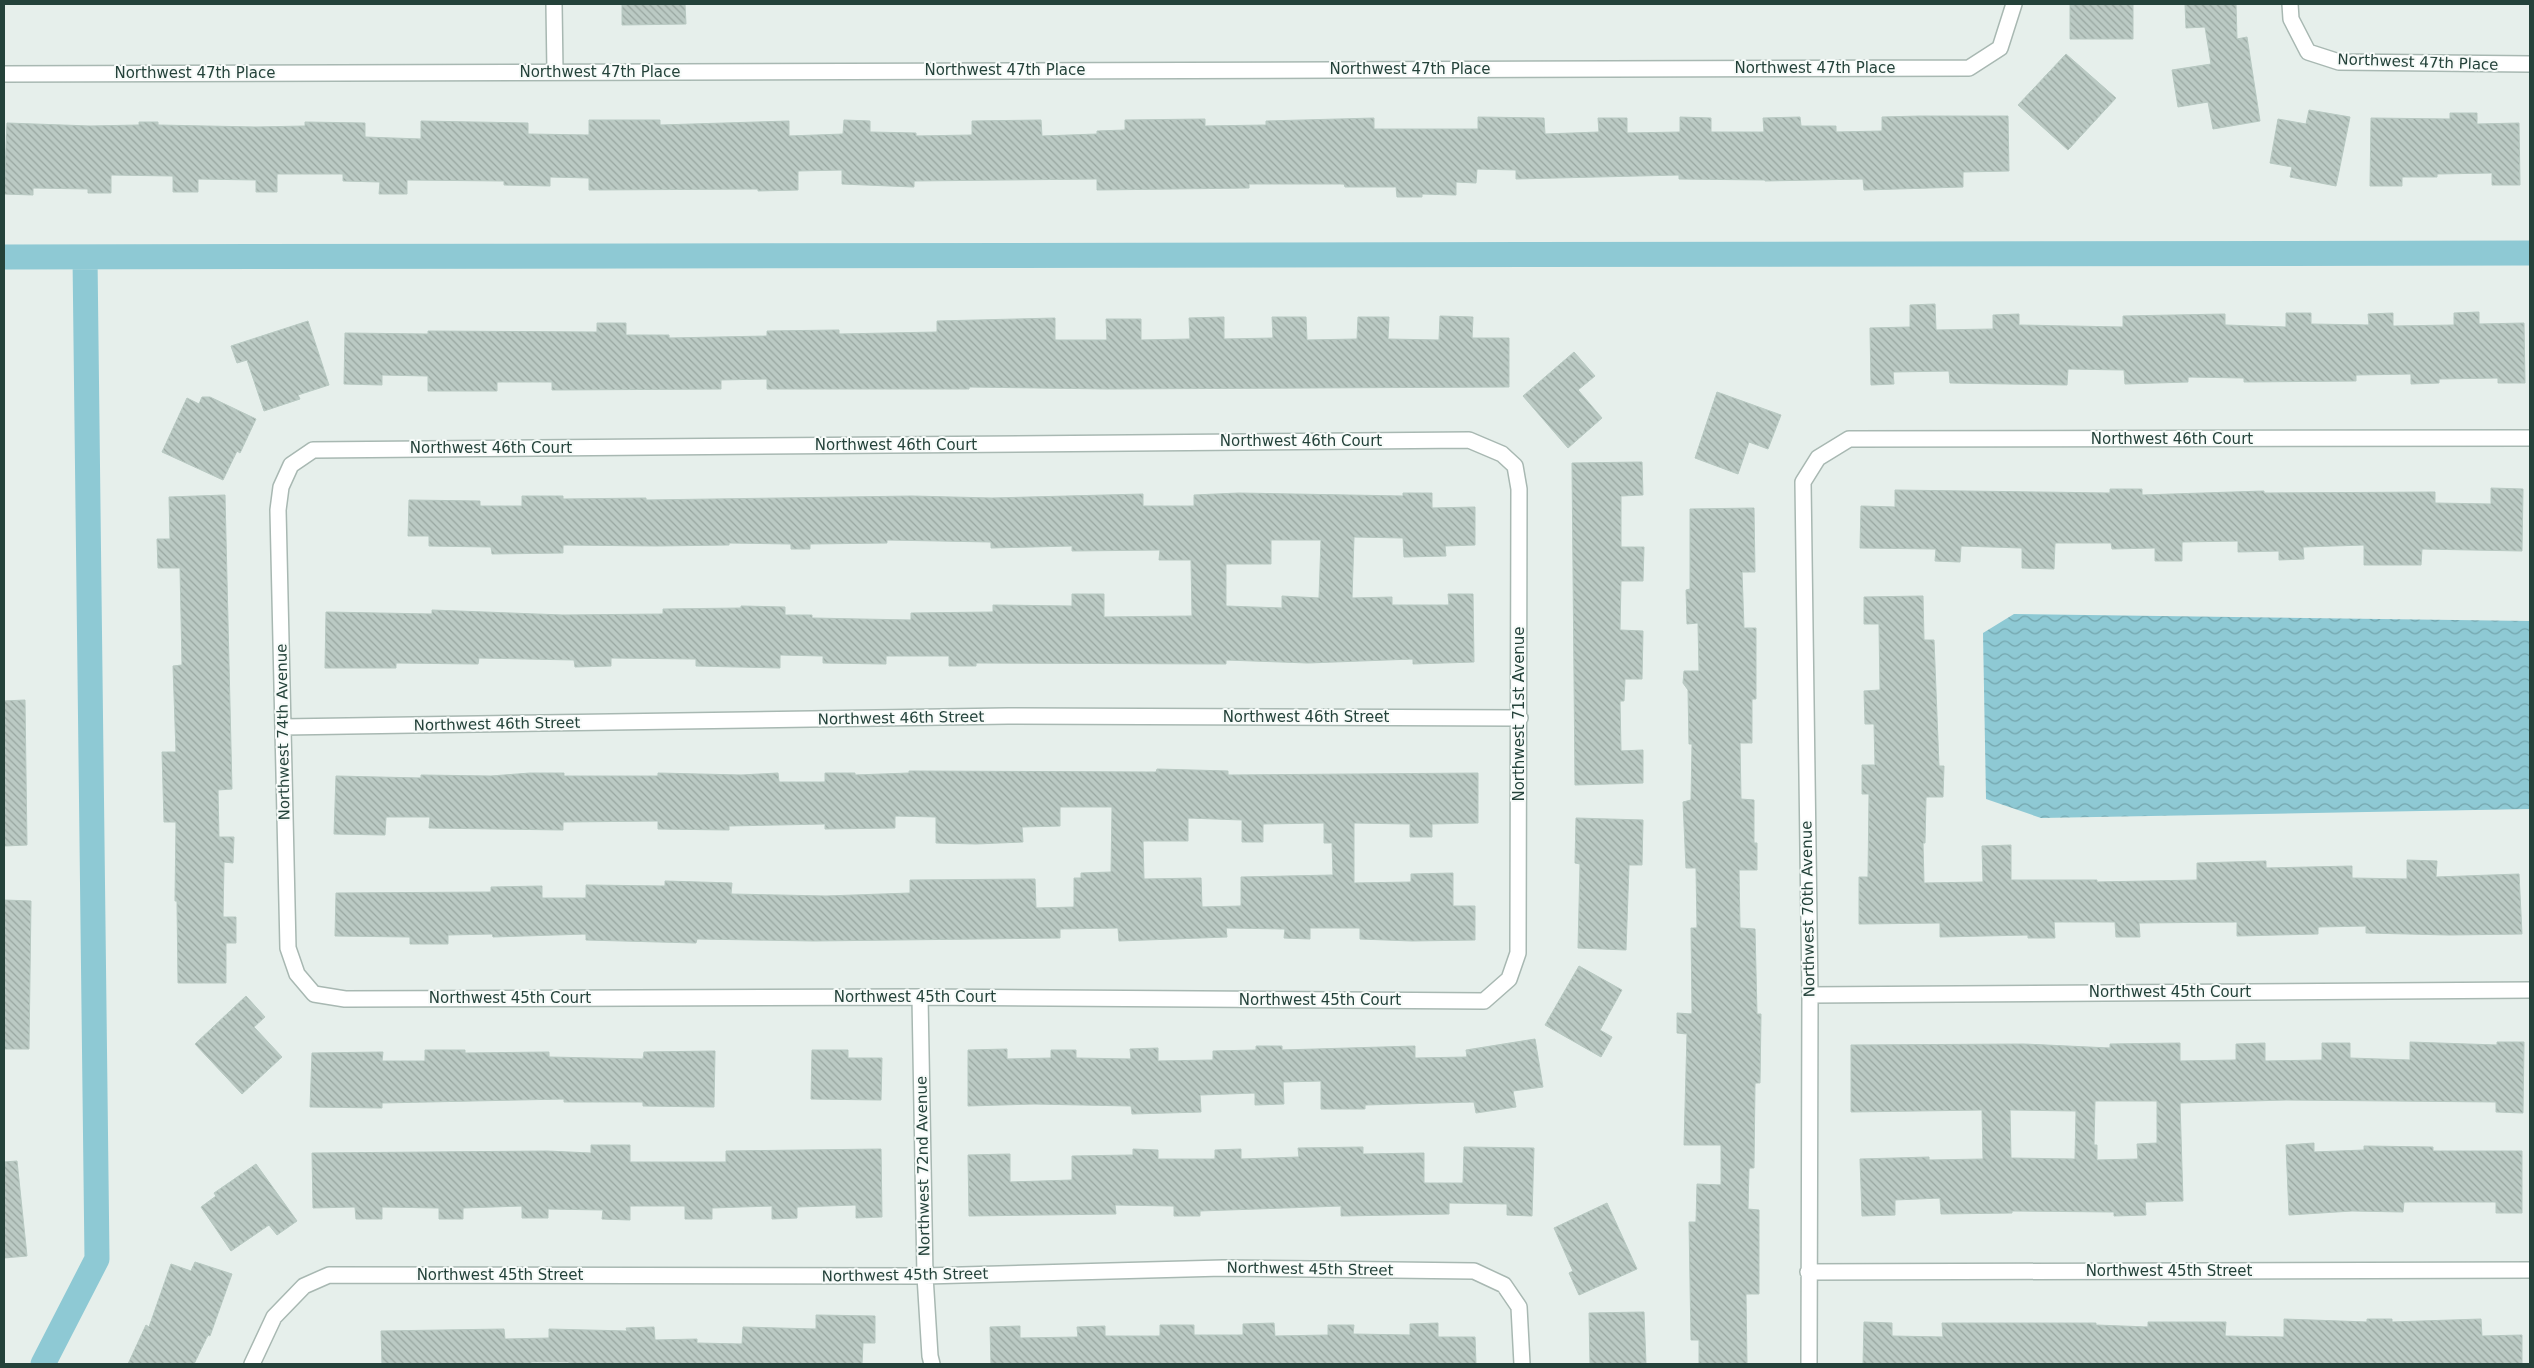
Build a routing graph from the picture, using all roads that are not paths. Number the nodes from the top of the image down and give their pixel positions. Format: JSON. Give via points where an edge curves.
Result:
{"nodes":[{"id":1,"x":554,"y":4,"type":"edge"},
{"id":2,"x":2014,"y":4,"type":"edge"},
{"id":3,"x":2290,"y":4,"type":"edge"},
{"id":4,"x":2530,"y":64,"type":"edge"},
{"id":5,"x":555,"y":72,"type":"junction"},
{"id":6,"x":4,"y":74,"type":"edge"},
{"id":7,"x":2530,"y":438,"type":"edge"},
{"id":8,"x":1502,"y":454,"type":"joint"},
{"id":9,"x":1818,"y":458,"type":"joint"},
{"id":10,"x":291,"y":464,"type":"joint"},
{"id":11,"x":1520,"y":718,"type":"junction"},
{"id":12,"x":283,"y":727,"type":"junction"},
{"id":13,"x":1508,"y":979,"type":"joint"},
{"id":14,"x":2530,"y":990,"type":"edge"},
{"id":15,"x":314,"y":994,"type":"joint"},
{"id":16,"x":1810,"y":995,"type":"junction"},
{"id":17,"x":920,"y":996,"type":"junction"},
{"id":18,"x":2530,"y":1270,"type":"edge"},
{"id":19,"x":1808,"y":1272,"type":"junction"},
{"id":20,"x":925,"y":1276,"type":"junction"},
{"id":21,"x":252,"y":1364,"type":"edge"},
{"id":22,"x":932,"y":1364,"type":"edge"},
{"id":23,"x":1522,"y":1364,"type":"edge"},
{"id":24,"x":1808,"y":1364,"type":"edge"}],
"edges":[{"from":1,"to":5,"type":"street"},
{"from":2,"to":5,"type":"street","name":"Northwest 47th Place","via":[[2000,48],[1969,68]]},
{"from":3,"to":4,"type":"street","name":"Northwest 47th Place","via":[[2292,18],[2308,52],[2339,62]]},
{"from":5,"to":6,"type":"street","name":"Northwest 47th Place"},
{"from":7,"to":9,"type":"street","name":"Northwest 46th Court","via":[[1849,439]]},
{"from":8,"to":10,"type":"street","name":"Northwest 46th Court","via":[[1469,440],[313,450]]},
{"from":8,"to":11,"type":"street","name":"Northwest 71st Avenue","via":[[1515,466],[1519,490]]},
{"from":9,"to":16,"type":"street","name":"Northwest 70th Avenue","via":[[1804,482]]},
{"from":10,"to":12,"type":"street","name":"Northwest 74th Avenue","via":[[281,488],[278,510]]},
{"from":11,"to":12,"type":"street","name":"Northwest 46th Street","via":[[1008,716]]},
{"from":11,"to":13,"type":"street","name":"Northwest 71st Avenue","via":[[1518,953]]},
{"from":12,"to":15,"type":"street","name":"Northwest 74th Avenue","via":[[288,948],[297,974]]},
{"from":13,"to":17,"type":"street","name":"Northwest 45th Court","via":[[1484,1001]]},
{"from":14,"to":16,"type":"street","name":"Northwest 45th Court"},
{"from":15,"to":17,"type":"street","name":"Northwest 45th Court","via":[[345,999]]},
{"from":16,"to":19,"type":"street","name":"Northwest 70th Avenue"},
{"from":17,"to":20,"type":"street","name":"Northwest 72nd Avenue"},
{"from":18,"to":19,"type":"street","name":"Northwest 45th Street"},
{"from":19,"to":24,"type":"street","name":"Northwest 70th Avenue"},
{"from":20,"to":21,"type":"street","name":"Northwest 45th Street","via":[[329,1275],[304,1286],[274,1317]]},
{"from":20,"to":22,"type":"street","name":"Northwest 72nd Avenue"},
{"from":20,"to":23,"type":"street","name":"Northwest 45th Street","via":[[1223,1268],[1474,1271],[1504,1285],[1519,1307]]}]}
